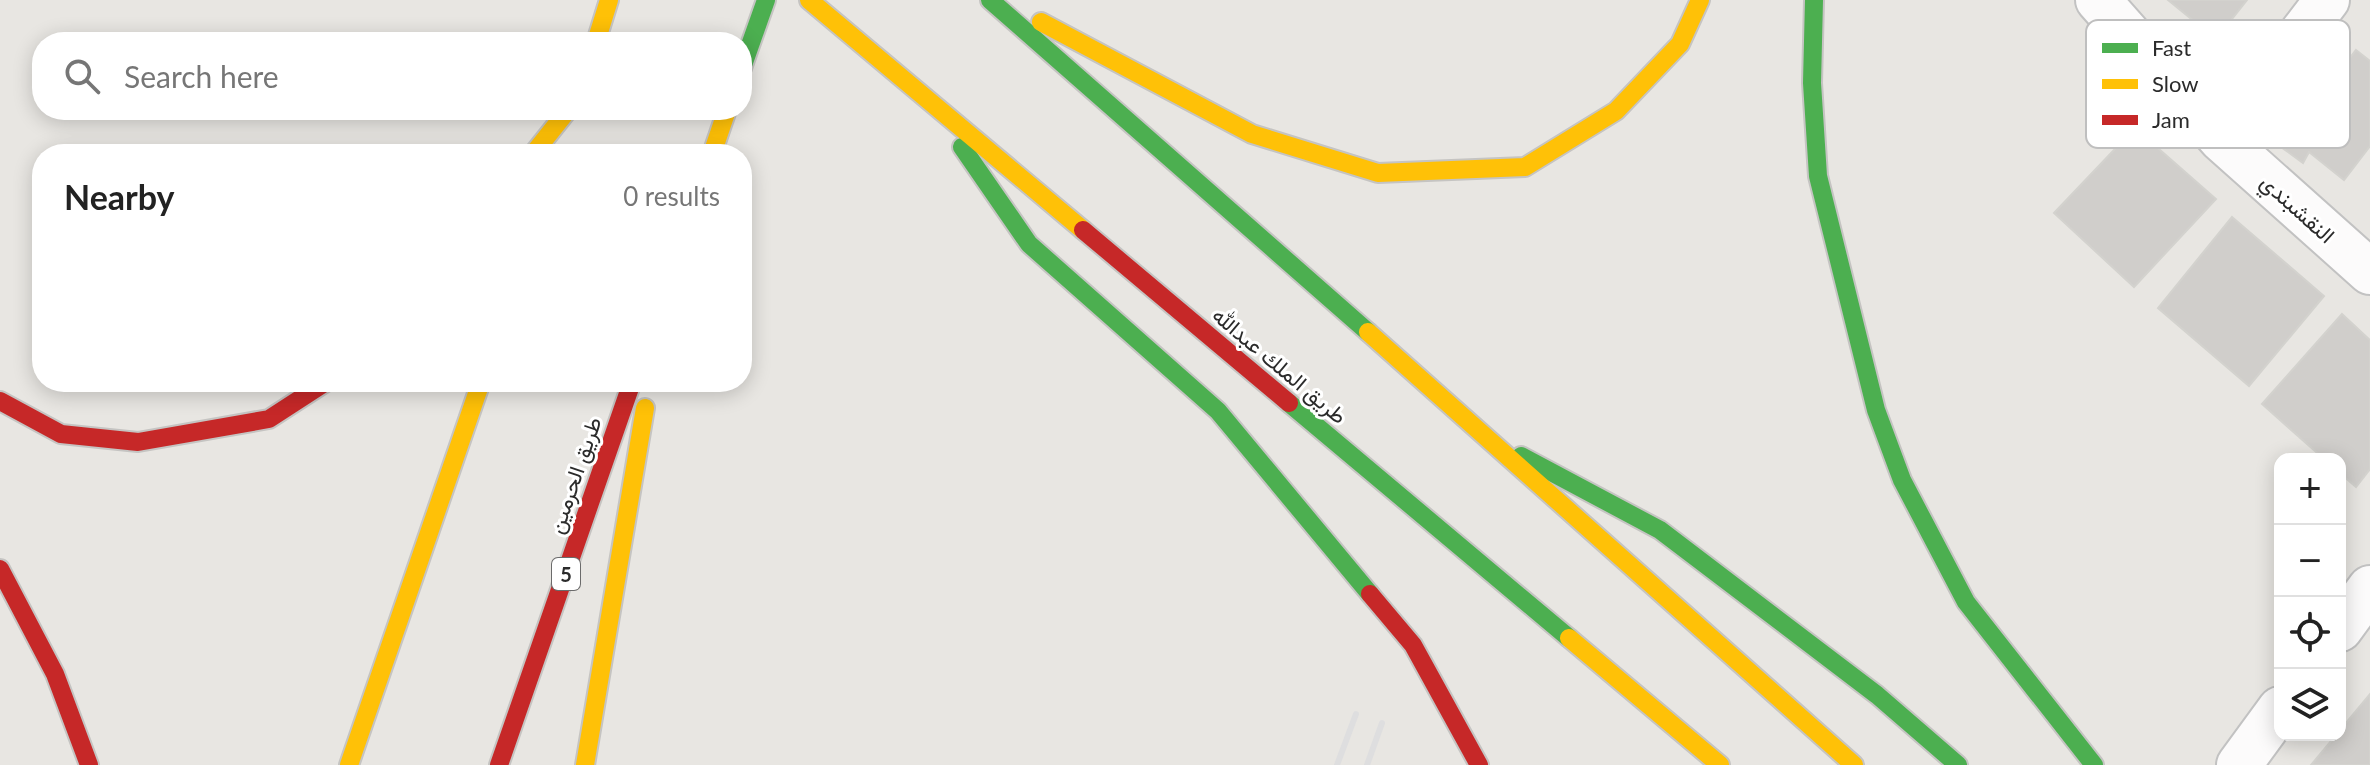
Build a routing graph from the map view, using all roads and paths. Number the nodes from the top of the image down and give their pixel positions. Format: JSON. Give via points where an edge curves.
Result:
{"nodes":[{"id":1,"x":609,"y":0,"type":"edge"},
{"id":2,"x":766,"y":0,"type":"edge"},
{"id":3,"x":809,"y":0,"type":"edge"},
{"id":4,"x":990,"y":0,"type":"edge"},
{"id":5,"x":1000,"y":0,"type":"edge"},
{"id":6,"x":1700,"y":0,"type":"edge"},
{"id":7,"x":1814,"y":0,"type":"edge"},
{"id":8,"x":2098,"y":0,"type":"edge"},
{"id":9,"x":2327,"y":0,"type":"edge"},
{"id":10,"x":2116,"y":20,"type":"edge"},
{"id":11,"x":2312,"y":20,"type":"edge"},
{"id":12,"x":599,"y":32,"type":"edge"},
{"id":13,"x":752,"y":40,"type":"edge"},
{"id":14,"x":932,"y":102,"type":"junction"},
{"id":15,"x":562,"y":120,"type":"edge"},
{"id":16,"x":568,"y":120,"type":"edge"},
{"id":17,"x":724,"y":120,"type":"edge"},
{"id":18,"x":542,"y":144,"type":"edge"},
{"id":19,"x":562,"y":144,"type":"edge"},
{"id":20,"x":715,"y":144,"type":"edge"},
{"id":21,"x":2231,"y":148,"type":"edge"},
{"id":22,"x":2370,"y":272,"type":"edge"},
{"id":23,"x":311,"y":392,"type":"edge"},
{"id":24,"x":478,"y":392,"type":"edge"},
{"id":25,"x":629,"y":392,"type":"edge"},
{"id":26,"x":647,"y":392,"type":"edge"},
{"id":27,"x":0,"y":401,"type":"edge"},
{"id":28,"x":1489,"y":438,"type":"junction"},
{"id":29,"x":0,"y":569,"type":"edge"},
{"id":30,"x":1505,"y":586,"type":"junction"},
{"id":31,"x":2370,"y":588,"type":"edge"},
{"id":32,"x":2346,"y":621,"type":"edge"},
{"id":33,"x":2274,"y":717,"type":"edge"},
{"id":34,"x":1678,"y":754,"type":"dead end"},
{"id":35,"x":89,"y":765,"type":"edge"},
{"id":36,"x":349,"y":765,"type":"edge"},
{"id":37,"x":499,"y":765,"type":"edge"},
{"id":38,"x":585,"y":765,"type":"edge"},
{"id":39,"x":1479,"y":765,"type":"edge"},
{"id":40,"x":1720,"y":765,"type":"edge"},
{"id":41,"x":1854,"y":765,"type":"edge"},
{"id":42,"x":1958,"y":765,"type":"edge"},
{"id":43,"x":2094,"y":765,"type":"edge"},
{"id":44,"x":2239,"y":765,"type":"edge"}],
"edges":[{"from":1,"to":12,"type":"main road"},
{"from":2,"to":13,"type":"main road"},
{"from":3,"to":14,"type":"main road","name":"طريق الملك عبدالله"},
{"from":4,"to":28,"type":"main road"},
{"from":5,"to":6,"type":"main road","via":[[1252,134],[1378,173],[1525,167],[1616,111],[1680,44]]},
{"from":7,"to":43,"type":"main road","via":[[1818,176],[1876,410],[1902,480],[1966,602]]},
{"from":8,"to":10,"type":"street","name":"النقشبندي"},
{"from":9,"to":11,"type":"street"},
{"from":14,"to":30,"type":"main road","name":"طريق الملك عبدالله"},
{"from":14,"to":39,"type":"main road","via":[[1029,244],[1218,411],[1413,645]]},
{"from":15,"to":18,"type":"main road"},
{"from":16,"to":19,"type":"main road"},
{"from":17,"to":20,"type":"main road"},
{"from":21,"to":22,"type":"street","name":"النقشبندي"},
{"from":23,"to":27,"type":"main road","via":[[269,419],[138,442],[61,434]]},
{"from":24,"to":36,"type":"main road"},
{"from":25,"to":37,"type":"main road","name":"طريق الحرمين","number":"5"},
{"from":26,"to":38,"type":"main road"},
{"from":28,"to":41,"type":"main road"},
{"from":28,"to":42,"type":"main road","via":[[1660,530],[1877,695]]},
{"from":29,"to":35,"type":"main road","via":[[55,674]]},
{"from":30,"to":34,"type":"main road"},
{"from":30,"to":40,"type":"main road","name":"طريق الملك عبدالله"},
{"from":31,"to":32,"type":"street"},
{"from":33,"to":44,"type":"street"}]}
